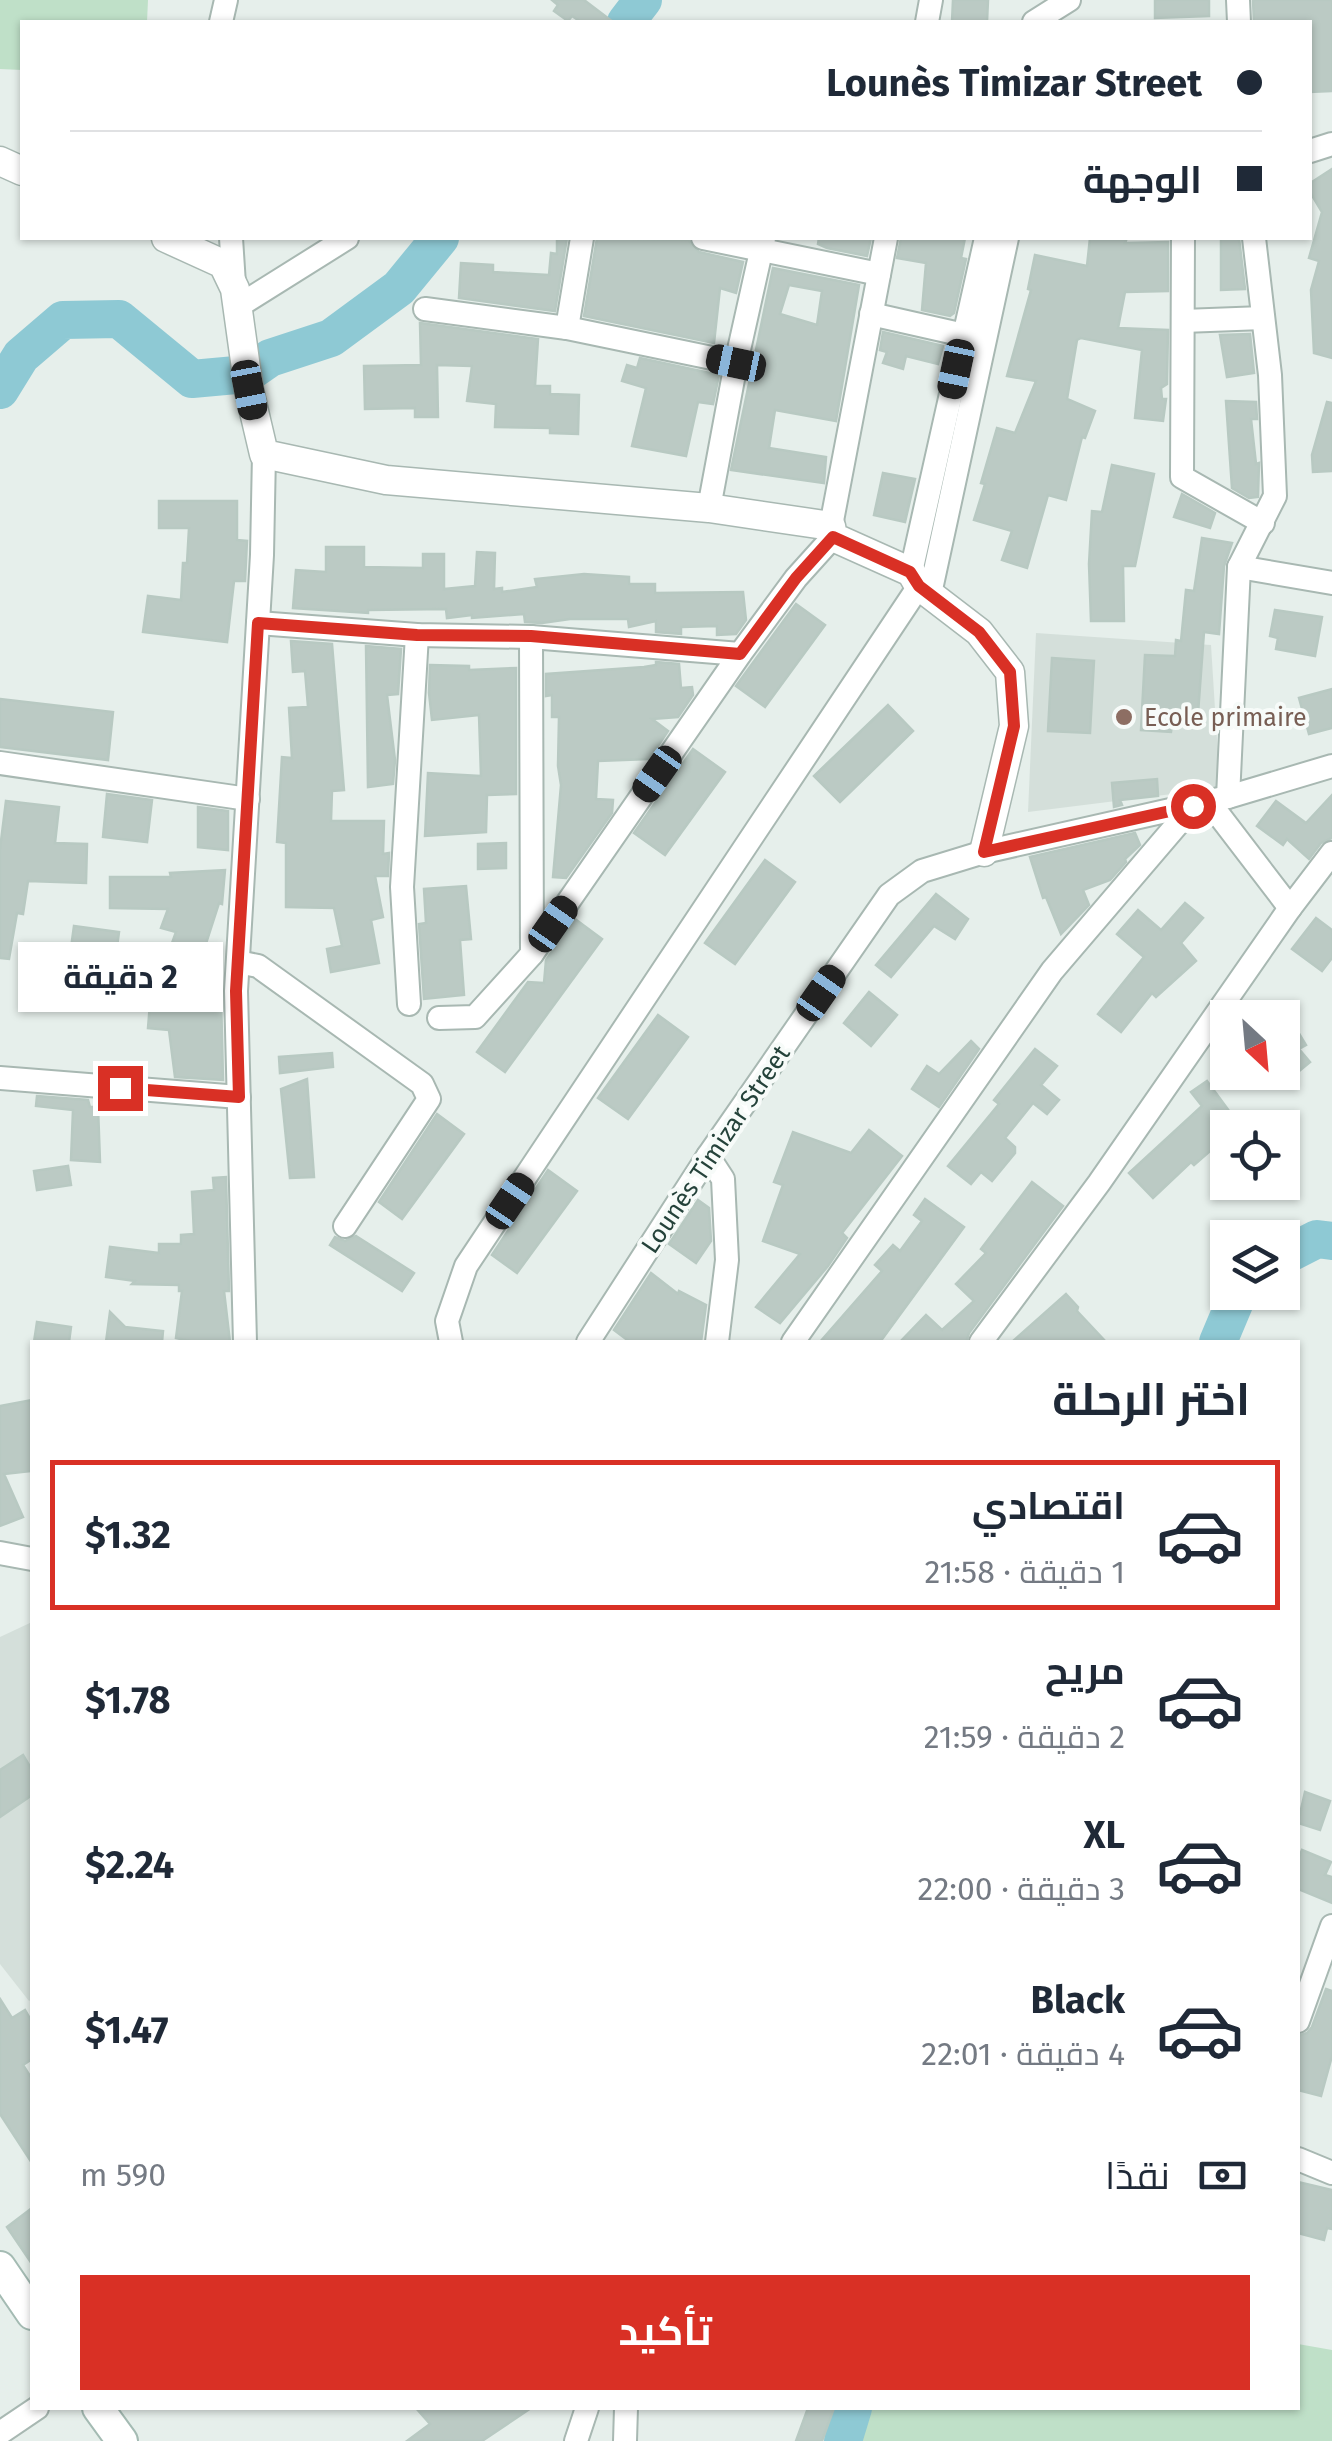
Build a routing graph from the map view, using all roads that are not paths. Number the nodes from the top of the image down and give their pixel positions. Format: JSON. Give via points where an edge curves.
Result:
{"nodes":[{"id":1,"x":1070,"y":0,"type":"edge"},
{"id":2,"x":1037,"y":20,"type":"edge"},
{"id":3,"x":170,"y":240,"type":"edge"},
{"id":4,"x":231,"y":240,"type":"edge"},
{"id":5,"x":343,"y":240,"type":"edge"},
{"id":6,"x":582,"y":240,"type":"edge"},
{"id":7,"x":722,"y":240,"type":"edge"},
{"id":8,"x":886,"y":240,"type":"edge"},
{"id":9,"x":986,"y":240,"type":"edge"},
{"id":10,"x":1006,"y":240,"type":"edge"},
{"id":11,"x":1183,"y":240,"type":"edge"},
{"id":12,"x":1254,"y":240,"type":"edge"},
{"id":13,"x":762,"y":244,"type":"edge"},
{"id":14,"x":879,"y":274,"type":"junction"},
{"id":15,"x":236,"y":298,"type":"junction"},
{"id":16,"x":425,"y":309,"type":"dead end"},
{"id":17,"x":872,"y":314,"type":"junction"},
{"id":18,"x":1263,"y":318,"type":"junction"},
{"id":19,"x":1182,"y":321,"type":"junction"},
{"id":20,"x":568,"y":328,"type":"junction"},
{"id":21,"x":964,"y":335,"type":"junction"},
{"id":22,"x":736,"y":363,"type":"junction"},
{"id":23,"x":264,"y":454,"type":"junction"},
{"id":24,"x":709,"y":508,"type":"junction"},
{"id":25,"x":1263,"y":523,"type":"junction"},
{"id":26,"x":832,"y":532,"type":"junction"},
{"id":27,"x":1239,"y":567,"type":"junction"},
{"id":28,"x":1332,"y":583,"type":"edge"},
{"id":29,"x":920,"y":584,"type":"junction"},
{"id":30,"x":258,"y":623,"type":"junction"},
{"id":31,"x":417,"y":635,"type":"junction"},
{"id":32,"x":531,"y":636,"type":"junction"},
{"id":33,"x":740,"y":654,"type":"junction"},
{"id":34,"x":0,"y":764,"type":"edge"},
{"id":35,"x":1332,"y":766,"type":"edge"},
{"id":36,"x":248,"y":798,"type":"junction"},
{"id":37,"x":1210,"y":802,"type":"junction"},
{"id":38,"x":984,"y":852,"type":"junction"},
{"id":39,"x":1332,"y":852,"type":"edge"},
{"id":40,"x":1290,"y":908,"type":"junction"},
{"id":41,"x":532,"y":954,"type":"junction"},
{"id":42,"x":238,"y":962,"type":"junction"},
{"id":43,"x":409,"y":1004,"type":"dead end"},
{"id":44,"x":439,"y":1018,"type":"dead end"},
{"id":45,"x":0,"y":1078,"type":"edge"},
{"id":46,"x":239,"y":1097,"type":"junction"},
{"id":47,"x":708,"y":1156,"type":"junction"},
{"id":48,"x":345,"y":1226,"type":"dead end"},
{"id":49,"x":245,"y":1340,"type":"edge"},
{"id":50,"x":452,"y":1340,"type":"edge"},
{"id":51,"x":589,"y":1340,"type":"edge"},
{"id":52,"x":717,"y":1340,"type":"edge"},
{"id":53,"x":793,"y":1340,"type":"edge"},
{"id":54,"x":982,"y":1340,"type":"edge"},
{"id":55,"x":0,"y":1553,"type":"edge"},
{"id":56,"x":30,"y":1558,"type":"edge"},
{"id":57,"x":1332,"y":1926,"type":"edge"},
{"id":58,"x":1300,"y":2016,"type":"edge"},
{"id":59,"x":1300,"y":2160,"type":"edge"},
{"id":60,"x":1332,"y":2173,"type":"edge"},
{"id":61,"x":0,"y":2266,"type":"edge"},
{"id":62,"x":30,"y":2311,"type":"edge"},
{"id":63,"x":34,"y":2410,"type":"edge"},
{"id":64,"x":99,"y":2410,"type":"edge"},
{"id":65,"x":586,"y":2410,"type":"edge"},
{"id":66,"x":626,"y":2410,"type":"edge"},
{"id":67,"x":0,"y":2433,"type":"edge"},
{"id":68,"x":122,"y":2441,"type":"edge"},
{"id":69,"x":576,"y":2441,"type":"edge"},
{"id":70,"x":625,"y":2441,"type":"edge"}],
"edges":[{"from":1,"to":2,"type":"street"},
{"from":3,"to":15,"type":"street","via":[[223,264]]},
{"from":4,"to":15,"type":"street"},
{"from":5,"to":15,"type":"street"},
{"from":6,"to":20,"type":"street"},
{"from":7,"to":13,"type":"street"},
{"from":8,"to":14,"type":"street"},
{"from":9,"to":21,"type":"street"},
{"from":10,"to":29,"type":"street"},
{"from":11,"to":19,"type":"street"},
{"from":12,"to":18,"type":"street"},
{"from":13,"to":14,"type":"street"},
{"from":13,"to":22,"type":"street"},
{"from":14,"to":17,"type":"street"},
{"from":15,"to":23,"type":"street"},
{"from":16,"to":20,"type":"street"},
{"from":17,"to":21,"type":"street"},
{"from":17,"to":26,"type":"street"},
{"from":18,"to":19,"type":"street"},
{"from":18,"to":25,"type":"street","via":[[1275,496]]},
{"from":19,"to":25,"type":"street","via":[[1182,477]]},
{"from":20,"to":22,"type":"street"},
{"from":21,"to":29,"type":"street"},
{"from":22,"to":24,"type":"street"},
{"from":23,"to":24,"type":"street","via":[[386,480]]},
{"from":23,"to":30,"type":"street"},
{"from":24,"to":26,"type":"street"},
{"from":25,"to":27,"type":"street"},
{"from":26,"to":29,"type":"street"},
{"from":26,"to":33,"type":"street"},
{"from":27,"to":28,"type":"street"},
{"from":27,"to":37,"type":"street"},
{"from":29,"to":38,"type":"street","via":[[979,632],[1010,672],[1014,726]]},
{"from":29,"to":50,"type":"street","via":[[466,1266],[447,1321]]},
{"from":30,"to":31,"type":"street"},
{"from":30,"to":36,"type":"street"},
{"from":31,"to":32,"type":"street"},
{"from":31,"to":43,"type":"street","via":[[402,887]]},
{"from":32,"to":33,"type":"street"},
{"from":32,"to":41,"type":"street"},
{"from":33,"to":41,"type":"street"},
{"from":34,"to":36,"type":"street"},
{"from":35,"to":37,"type":"street","name":"Lounès Timizar Street"},
{"from":36,"to":42,"type":"street"},
{"from":37,"to":38,"type":"street","name":"Lounès Timizar Street"},
{"from":37,"to":40,"type":"street"},
{"from":37,"to":53,"type":"street","via":[[1052,971]]},
{"from":38,"to":47,"type":"street","name":"Lounès Timizar Street","via":[[922,872],[889,895]]},
{"from":39,"to":40,"type":"street"},
{"from":40,"to":54,"type":"street"},
{"from":41,"to":44,"type":"street","via":[[476,1017]]},
{"from":42,"to":46,"type":"street"},
{"from":42,"to":48,"type":"street","via":[[258,966],[422,1084],[429,1099]]},
{"from":45,"to":46,"type":"street"},
{"from":46,"to":49,"type":"street"},
{"from":47,"to":51,"type":"street","name":"Lounès Timizar Street"},
{"from":47,"to":52,"type":"street","via":[[723,1179],[728,1260]]},
{"from":55,"to":56,"type":"street"},
{"from":57,"to":58,"type":"street"},
{"from":59,"to":60,"type":"street"},
{"from":61,"to":62,"type":"main road"},
{"from":63,"to":67,"type":"street"},
{"from":64,"to":68,"type":"main road"},
{"from":65,"to":69,"type":"street"},
{"from":66,"to":70,"type":"street"}]}
